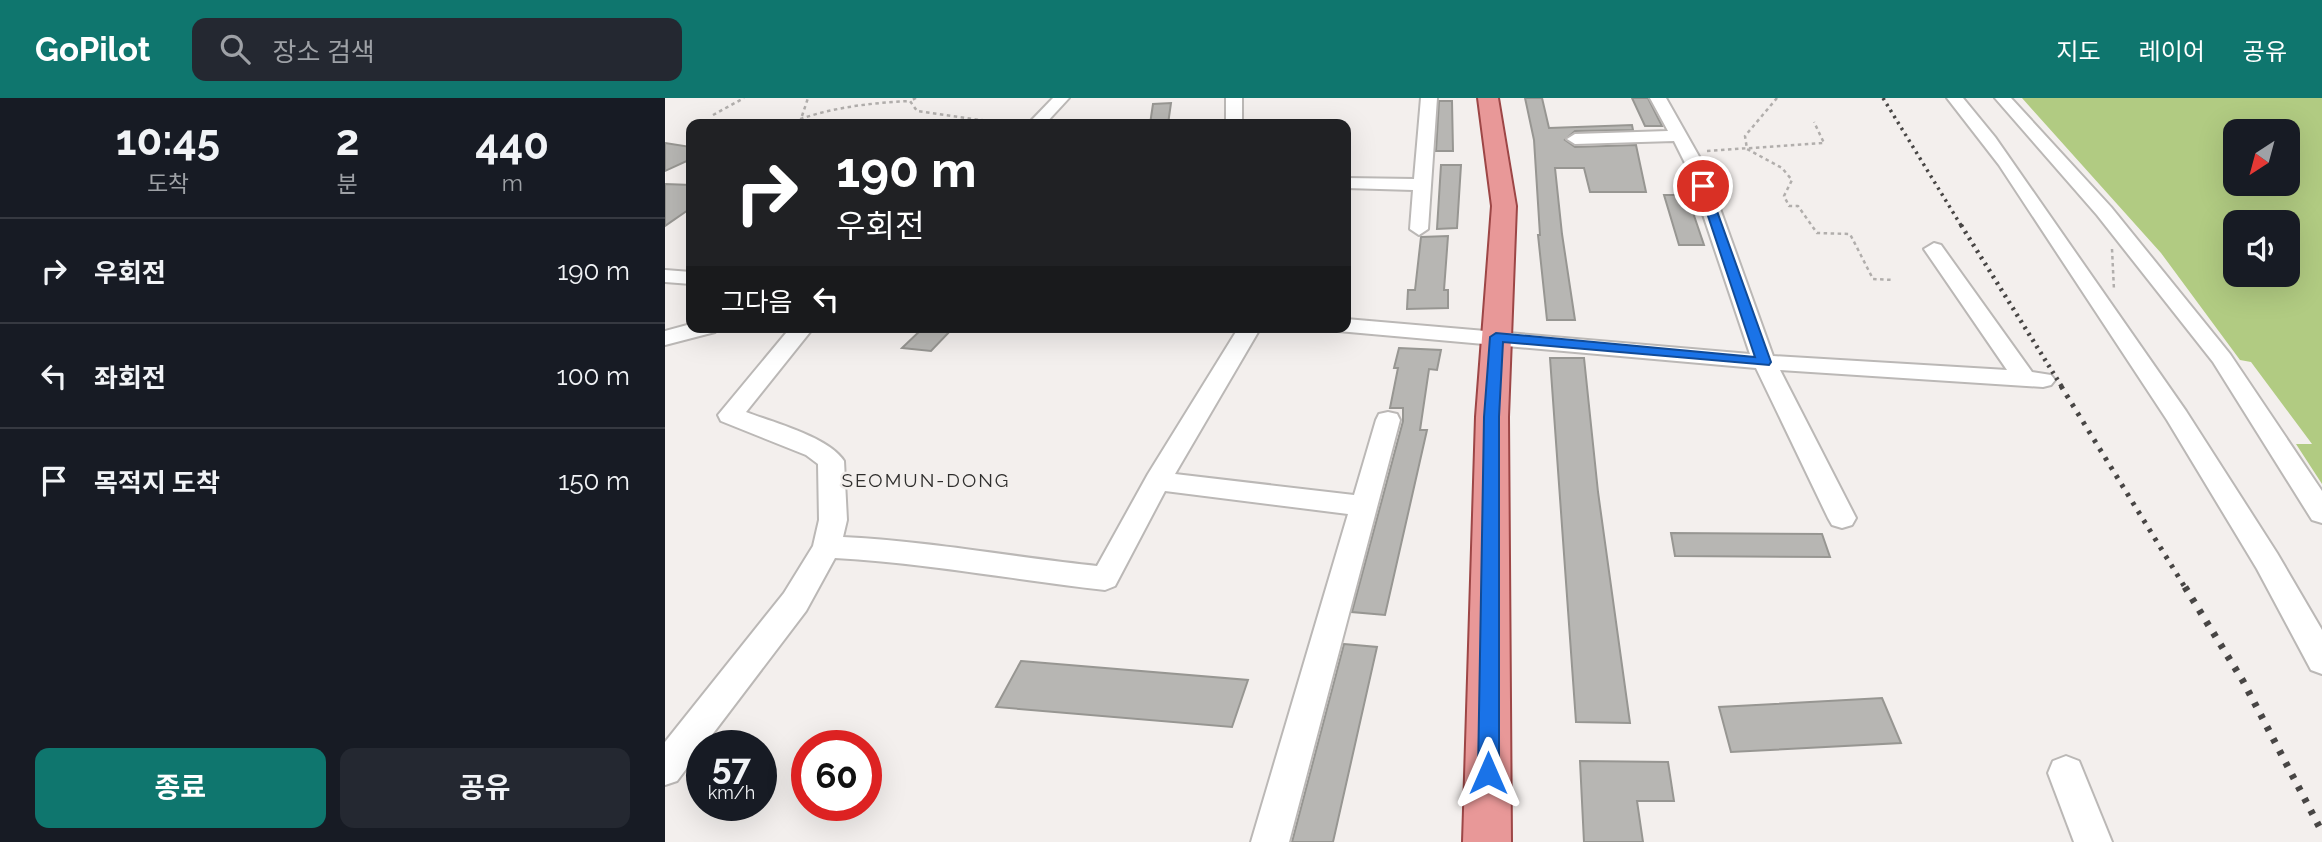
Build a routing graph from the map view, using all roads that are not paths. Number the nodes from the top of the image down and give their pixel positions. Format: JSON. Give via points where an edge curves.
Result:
{"nodes":[{"id":1,"x":1062,"y":98,"type":"edge"},
{"id":2,"x":1234,"y":98,"type":"edge"},
{"id":3,"x":1429,"y":98,"type":"edge"},
{"id":4,"x":1488,"y":98,"type":"edge"},
{"id":5,"x":1658,"y":98,"type":"edge"},
{"id":6,"x":1955,"y":98,"type":"edge"},
{"id":7,"x":2003,"y":98,"type":"edge"},
{"id":8,"x":1041,"y":119,"type":"edge"},
{"id":9,"x":1234,"y":119,"type":"edge"},
{"id":10,"x":1575,"y":139,"type":"dead end"},
{"id":11,"x":1683,"y":144,"type":"junction"},
{"id":12,"x":1351,"y":183,"type":"edge"},
{"id":13,"x":1422,"y":185,"type":"junction"},
{"id":14,"x":1419,"y":229,"type":"dead end"},
{"id":15,"x":1934,"y":249,"type":"dead end"},
{"id":16,"x":665,"y":276,"type":"edge"},
{"id":17,"x":686,"y":278,"type":"edge"},
{"id":18,"x":1351,"y":326,"type":"edge"},
{"id":19,"x":686,"y":332,"type":"edge"},
{"id":20,"x":798,"y":333,"type":"edge"},
{"id":21,"x":1245,"y":333,"type":"edge"},
{"id":22,"x":1496,"y":337,"type":"junction"},
{"id":23,"x":665,"y":338,"type":"edge"},
{"id":24,"x":1764,"y":362,"type":"junction"},
{"id":25,"x":2034,"y":379,"type":"joint"},
{"id":26,"x":1388,"y":420,"type":"dead end"},
{"id":27,"x":1157,"y":481,"type":"junction"},
{"id":28,"x":1364,"y":506,"type":"junction"},
{"id":29,"x":2322,"y":513,"type":"edge"},
{"id":30,"x":1842,"y":518,"type":"dead end"},
{"id":31,"x":827,"y":547,"type":"junction"},
{"id":32,"x":2322,"y":660,"type":"edge"},
{"id":33,"x":665,"y":769,"type":"edge"},
{"id":34,"x":2066,"y":773,"type":"dead end"},
{"id":35,"x":1270,"y":842,"type":"edge"},
{"id":36,"x":1487,"y":842,"type":"edge"},
{"id":37,"x":2093,"y":842,"type":"edge"}],
"edges":[{"from":1,"to":8,"type":"street"},
{"from":2,"to":9,"type":"street"},
{"from":3,"to":13,"type":"street"},
{"from":4,"to":22,"type":"main road","via":[[1504,206]]},
{"from":5,"to":11,"type":"street"},
{"from":6,"to":32,"type":"street","via":[[2185,426],[2278,576]]},
{"from":7,"to":29,"type":"street","via":[[2110,219],[2222,359]]},
{"from":10,"to":11,"type":"street"},
{"from":11,"to":24,"type":"street","via":[[1711,205]]},
{"from":12,"to":13,"type":"street"},
{"from":13,"to":14,"type":"street"},
{"from":15,"to":25,"type":"street"},
{"from":16,"to":17,"type":"street"},
{"from":18,"to":22,"type":"street"},
{"from":19,"to":23,"type":"street"},
{"from":20,"to":31,"type":"street","via":[[730,415],[815,449],[831,461],[833,520]]},
{"from":21,"to":27,"type":"street"},
{"from":22,"to":24,"type":"street"},
{"from":22,"to":36,"type":"main road"},
{"from":24,"to":25,"type":"street"},
{"from":24,"to":30,"type":"street"},
{"from":26,"to":28,"type":"street"},
{"from":27,"to":28,"type":"street"},
{"from":27,"to":31,"type":"street","via":[[1104,578],[905,551]]},
{"from":28,"to":35,"type":"street"},
{"from":31,"to":33,"type":"street","via":[[796,602]]},
{"from":34,"to":37,"type":"street"}]}
